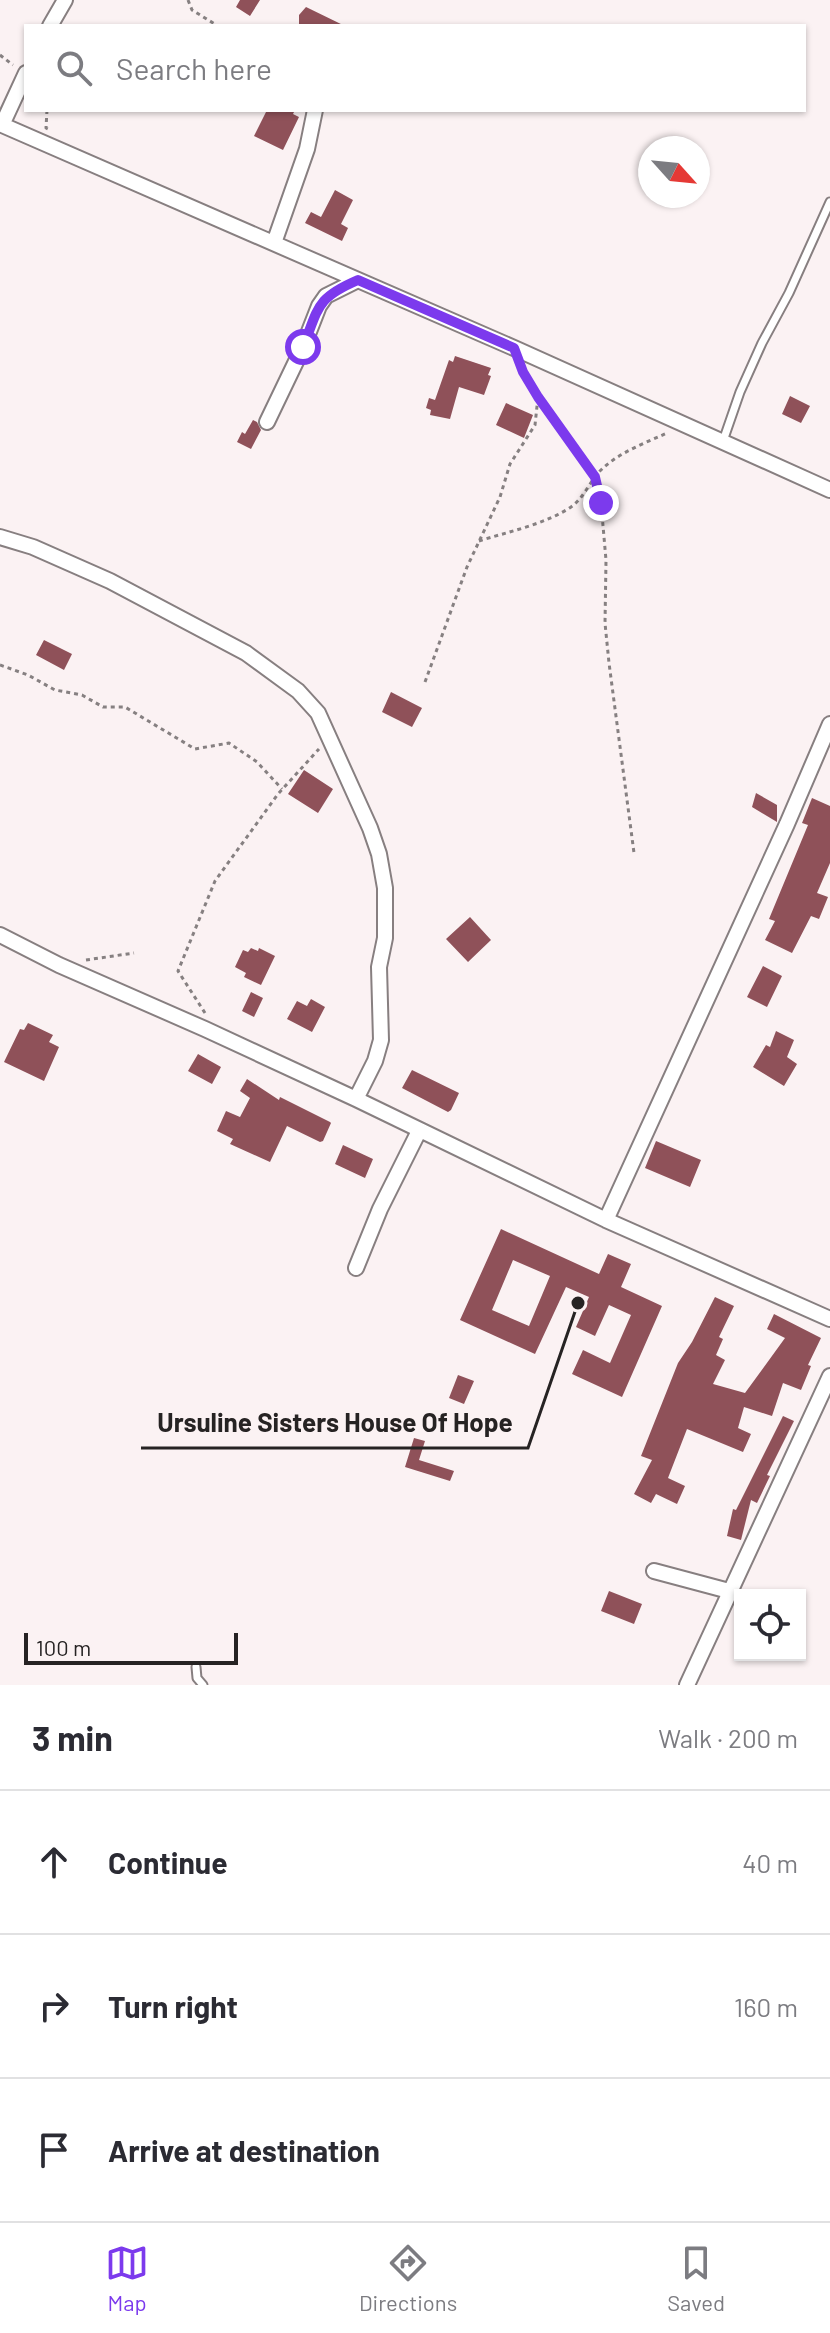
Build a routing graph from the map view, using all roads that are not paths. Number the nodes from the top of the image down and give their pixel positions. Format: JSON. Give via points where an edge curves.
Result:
{"nodes":[{"id":1,"x":65,"y":0,"type":"edge"},
{"id":2,"x":51,"y":24,"type":"edge"},
{"id":3,"x":24,"y":77,"type":"edge"},
{"id":4,"x":315,"y":112,"type":"edge"},
{"id":5,"x":1,"y":125,"type":"edge"},
{"id":6,"x":830,"y":202,"type":"edge"},
{"id":7,"x":274,"y":243,"type":"junction"},
{"id":8,"x":358,"y":280,"type":"junction"},
{"id":9,"x":267,"y":422,"type":"dead end"},
{"id":10,"x":723,"y":441,"type":"junction"},
{"id":11,"x":830,"y":490,"type":"edge"},
{"id":12,"x":0,"y":537,"type":"edge"},
{"id":13,"x":830,"y":724,"type":"edge"},
{"id":14,"x":0,"y":935,"type":"edge"},
{"id":15,"x":356,"y":1099,"type":"junction"},
{"id":16,"x":419,"y":1131,"type":"junction"},
{"id":17,"x":606,"y":1220,"type":"junction"},
{"id":18,"x":356,"y":1268,"type":"dead end"},
{"id":19,"x":830,"y":1319,"type":"edge"},
{"id":20,"x":830,"y":1376,"type":"edge"},
{"id":21,"x":654,"y":1571,"type":"dead end"},
{"id":22,"x":729,"y":1591,"type":"junction"},
{"id":23,"x":196,"y":1667,"type":"dead end"},
{"id":24,"x":203,"y":1685,"type":"edge"},
{"id":25,"x":687,"y":1685,"type":"edge"}],
"edges":[{"from":1,"to":2,"type":"street"},
{"from":3,"to":5,"type":"street"},
{"from":4,"to":7,"type":"street"},
{"from":5,"to":7,"type":"street"},
{"from":6,"to":10,"type":"lane","via":[[740,392]]},
{"from":7,"to":8,"type":"street"},
{"from":8,"to":9,"type":"street","via":[[326,296],[319,306]]},
{"from":8,"to":10,"type":"street"},
{"from":10,"to":11,"type":"street"},
{"from":12,"to":15,"type":"street","via":[[110,581],[246,653],[298,691],[318,713],[370,828],[385,888],[381,1040]]},
{"from":13,"to":17,"type":"street"},
{"from":14,"to":15,"type":"street"},
{"from":15,"to":16,"type":"street"},
{"from":16,"to":17,"type":"street"},
{"from":16,"to":18,"type":"street"},
{"from":17,"to":19,"type":"street"},
{"from":20,"to":22,"type":"street"},
{"from":21,"to":22,"type":"street"},
{"from":22,"to":25,"type":"street"},
{"from":23,"to":24,"type":"lane"}]}
